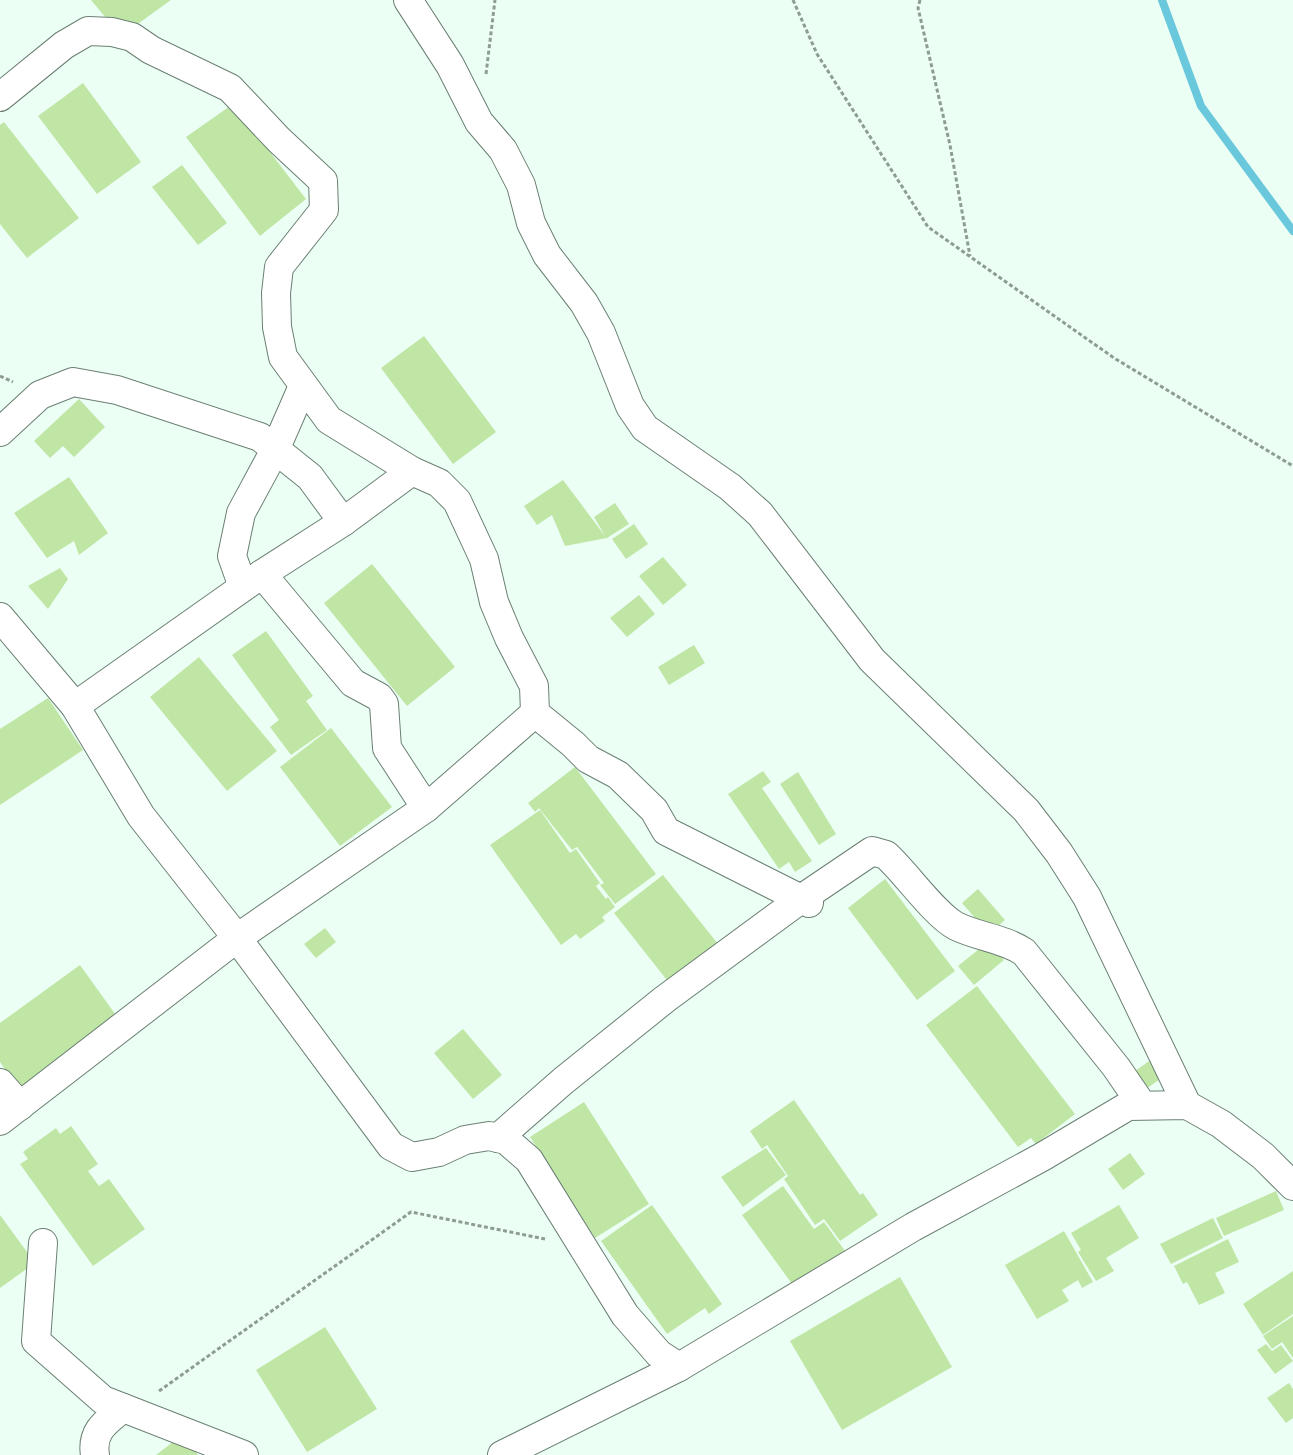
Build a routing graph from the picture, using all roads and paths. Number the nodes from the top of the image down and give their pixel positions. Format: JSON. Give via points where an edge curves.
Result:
{"nodes":[{"id":1,"x":408,"y":0,"type":"edge"},
{"id":2,"x":495,"y":0,"type":"edge"},
{"id":3,"x":793,"y":0,"type":"edge"},
{"id":4,"x":920,"y":0,"type":"edge"},
{"id":5,"x":486,"y":75,"type":"dead end"},
{"id":6,"x":0,"y":97,"type":"edge"},
{"id":7,"x":970,"y":257,"type":"junction"},
{"id":8,"x":303,"y":386,"type":"junction"},
{"id":9,"x":0,"y":432,"type":"edge"},
{"id":10,"x":275,"y":450,"type":"junction"},
{"id":11,"x":1293,"y":466,"type":"edge"},
{"id":12,"x":412,"y":471,"type":"junction"},
{"id":13,"x":344,"y":522,"type":"junction"},
{"id":14,"x":253,"y":581,"type":"junction"},
{"id":15,"x":0,"y":617,"type":"edge"},
{"id":16,"x":75,"y":706,"type":"junction"},
{"id":17,"x":536,"y":713,"type":"junction"},
{"id":18,"x":426,"y":808,"type":"junction"},
{"id":19,"x":805,"y":901,"type":"junction"},
{"id":20,"x":237,"y":938,"type":"junction"},
{"id":21,"x":0,"y":1083,"type":"edge"},
{"id":22,"x":1142,"y":1105,"type":"junction"},
{"id":23,"x":1187,"y":1105,"type":"junction"},
{"id":24,"x":10,"y":1113,"type":"edge"},
{"id":25,"x":498,"y":1138,"type":"junction"},
{"id":26,"x":1293,"y":1186,"type":"edge"},
{"id":27,"x":43,"y":1243,"type":"dead end"},
{"id":28,"x":582,"y":1246,"type":"junction"},
{"id":29,"x":679,"y":1367,"type":"junction"},
{"id":30,"x":159,"y":1392,"type":"dead end"},
{"id":31,"x":123,"y":1408,"type":"junction"},
{"id":32,"x":95,"y":1455,"type":"edge"},
{"id":33,"x":244,"y":1455,"type":"edge"},
{"id":34,"x":502,"y":1455,"type":"edge"}],
"edges":[{"from":1,"to":23,"type":"street","via":[[450,65],[479,122],[503,150],[521,185],[530,223],[547,255],[584,303],[630,406],[645,428],[730,487],[760,514],[872,660],[1026,810],[1087,897]]},
{"from":2,"to":5,"type":"path"},
{"from":3,"to":7,"type":"path","via":[[817,54],[928,227]]},
{"from":4,"to":7,"type":"path","via":[[918,8],[950,145]]},
{"from":6,"to":8,"type":"street","via":[[64,45],[88,31],[132,37],[151,50],[230,88],[323,181],[324,210],[279,267],[276,293],[277,327],[283,357]]},
{"from":7,"to":11,"type":"path","via":[[1114,358]]},
{"from":8,"to":10,"type":"street"},
{"from":8,"to":12,"type":"street","via":[[330,420]]},
{"from":9,"to":10,"type":"street","via":[[40,395],[73,382],[117,390],[260,437]]},
{"from":10,"to":13,"type":"street","via":[[310,477]]},
{"from":10,"to":14,"type":"street","via":[[241,513],[232,556]]},
{"from":12,"to":13,"type":"street"},
{"from":12,"to":17,"type":"street","via":[[439,483],[457,501],[484,559],[494,602],[534,686]]},
{"from":13,"to":14,"type":"street"},
{"from":14,"to":16,"type":"street"},
{"from":14,"to":18,"type":"street","via":[[353,683],[379,697],[384,704],[388,748]]},
{"from":15,"to":16,"type":"street"},
{"from":16,"to":20,"type":"street","via":[[141,816]]},
{"from":17,"to":18,"type":"street"},
{"from":17,"to":19,"type":"street","via":[[588,760],[618,775],[654,810],[666,830]]},
{"from":18,"to":20,"type":"street"},
{"from":19,"to":22,"type":"street","via":[[864,855],[872,851],[886,855],[956,926],[1010,943],[1024,952],[1116,1067]]},
{"from":19,"to":25,"type":"street","via":[[666,999]]},
{"from":20,"to":24,"type":"street"},
{"from":20,"to":25,"type":"street","via":[[391,1146],[412,1157],[439,1152],[465,1140],[489,1136]]},
{"from":21,"to":24,"type":"street"},
{"from":22,"to":23,"type":"street"},
{"from":22,"to":29,"type":"street","via":[[1128,1106],[913,1227]]},
{"from":23,"to":26,"type":"street","via":[[1221,1124],[1263,1156]]},
{"from":25,"to":28,"type":"street","via":[[506,1140],[529,1160]]},
{"from":27,"to":31,"type":"street","via":[[36,1341],[103,1400]]},
{"from":28,"to":29,"type":"street","via":[[625,1315],[659,1354]]},
{"from":28,"to":30,"type":"path","via":[[410,1212]]},
{"from":29,"to":34,"type":"street"},
{"from":31,"to":32,"type":"street","via":[[102,1425],[93,1442]]},
{"from":31,"to":33,"type":"street"}]}
